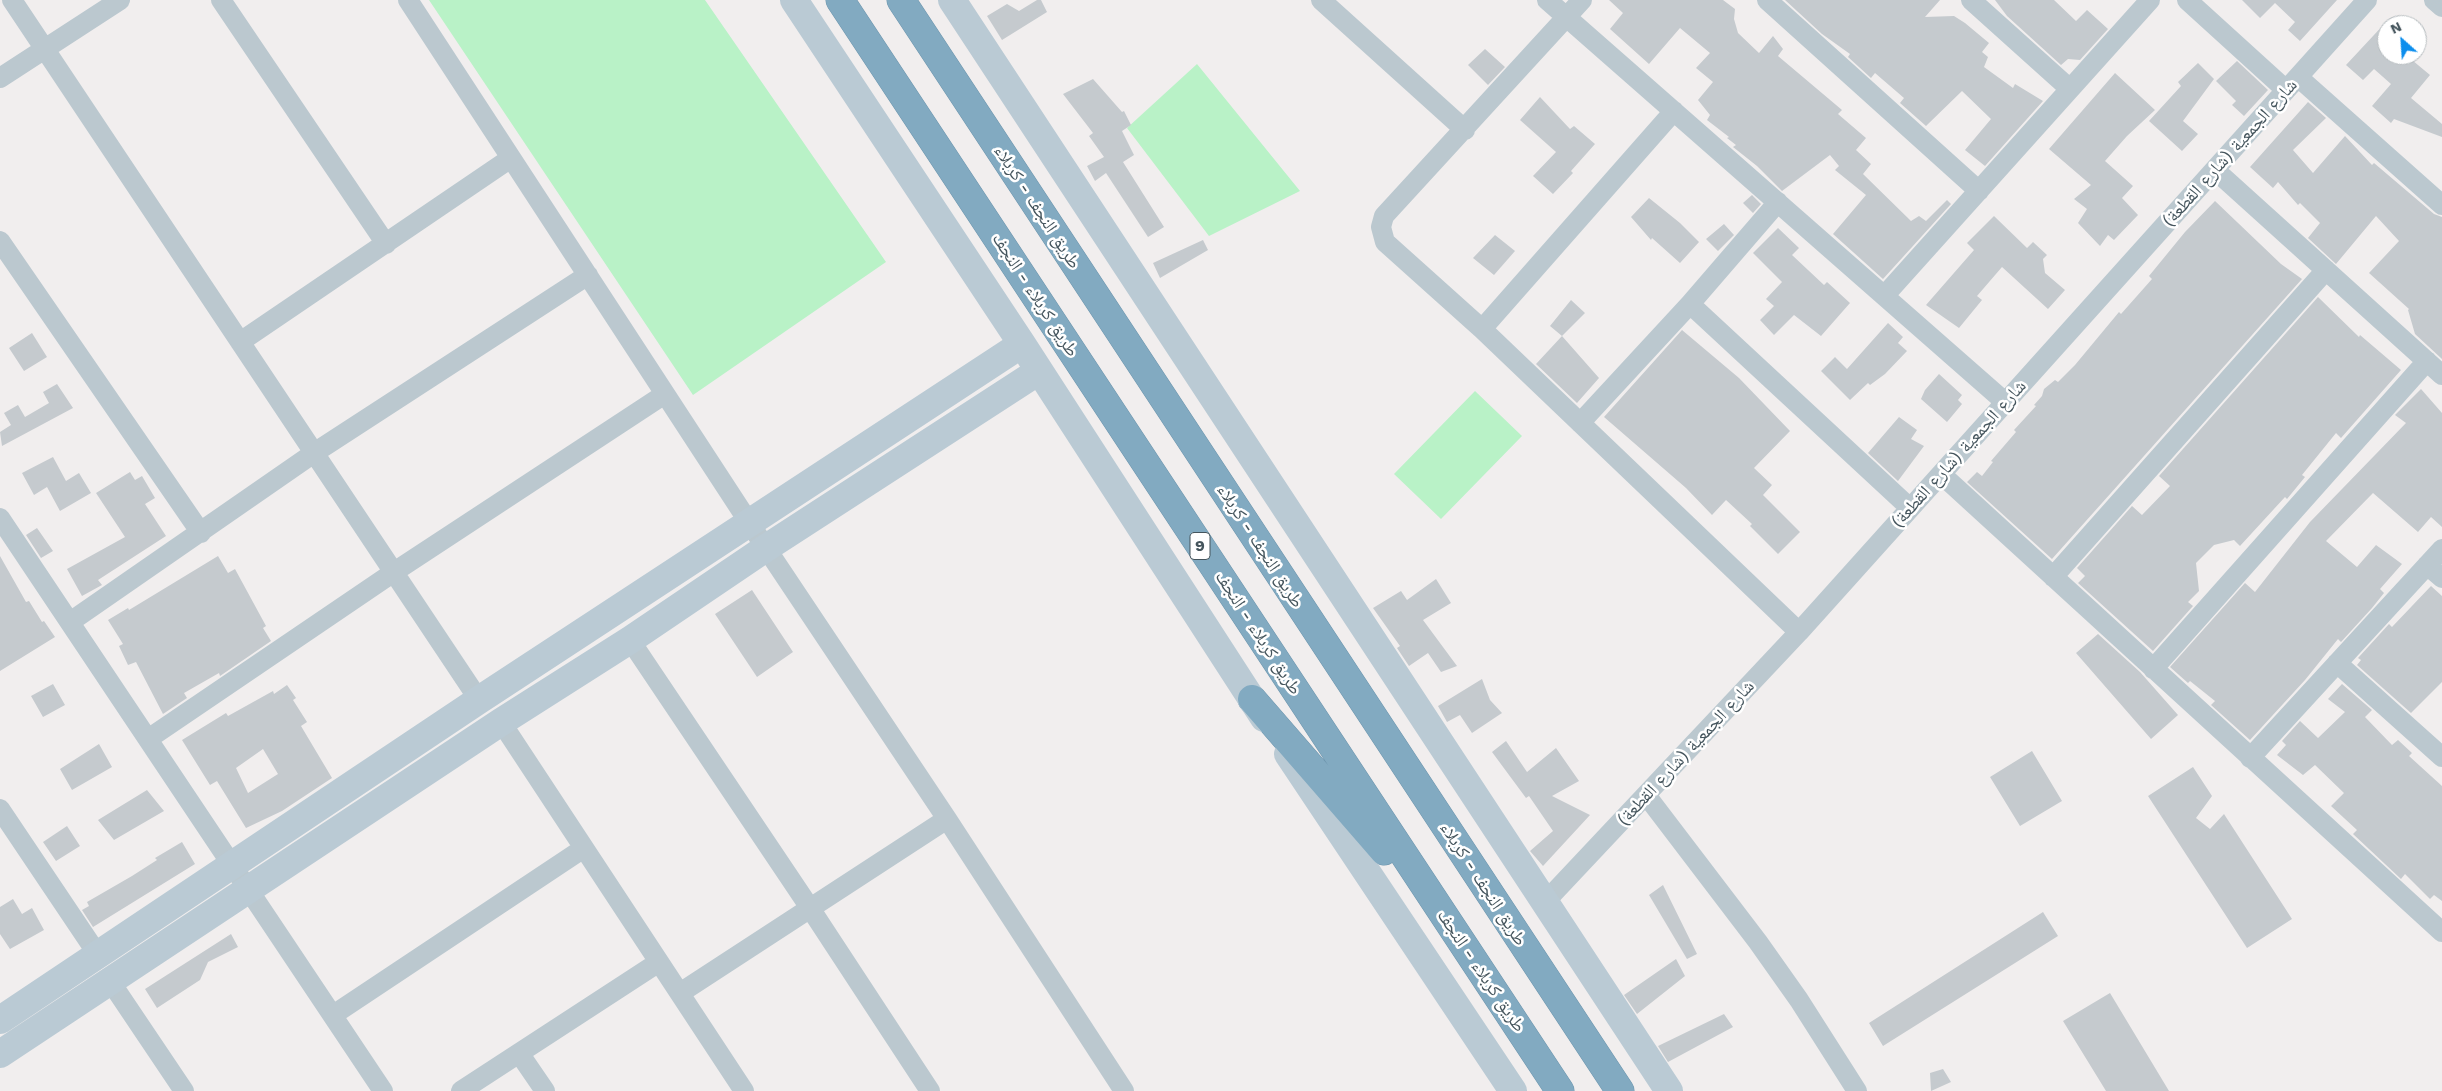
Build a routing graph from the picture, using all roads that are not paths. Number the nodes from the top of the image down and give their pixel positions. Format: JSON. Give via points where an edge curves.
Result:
{"nodes":[{"id":1,"x":12,"y":0,"type":"edge"},
{"id":2,"x":120,"y":0,"type":"edge"},
{"id":3,"x":221,"y":0,"type":"edge"},
{"id":4,"x":408,"y":0,"type":"edge"},
{"id":5,"x":794,"y":0,"type":"edge"},
{"id":6,"x":840,"y":0,"type":"edge"},
{"id":7,"x":901,"y":0,"type":"edge"},
{"id":8,"x":952,"y":0,"type":"edge"},
{"id":9,"x":1321,"y":0,"type":"edge"},
{"id":10,"x":1547,"y":0,"type":"edge"},
{"id":11,"x":1582,"y":0,"type":"edge"},
{"id":12,"x":1767,"y":0,"type":"edge"},
{"id":13,"x":1971,"y":0,"type":"edge"},
{"id":14,"x":2150,"y":0,"type":"edge"},
{"id":15,"x":2187,"y":0,"type":"edge"},
{"id":16,"x":2367,"y":0,"type":"edge"},
{"id":17,"x":2434,"y":0,"type":"edge"},
{"id":18,"x":2442,"y":7,"type":"edge"},
{"id":19,"x":1567,"y":17,"type":"junction"},
{"id":20,"x":44,"y":48,"type":"junction"},
{"id":21,"x":0,"y":78,"type":"edge"},
{"id":22,"x":2292,"y":83,"type":"junction"},
{"id":23,"x":2070,"y":89,"type":"junction"},
{"id":24,"x":1674,"y":111,"type":"junction"},
{"id":25,"x":1465,"y":130,"type":"junction"},
{"id":26,"x":511,"y":158,"type":"junction"},
{"id":27,"x":2215,"y":170,"type":"junction"},
{"id":28,"x":1979,"y":190,"type":"junction"},
{"id":29,"x":1778,"y":202,"type":"junction"},
{"id":30,"x":2442,"y":206,"type":"edge"},
{"id":31,"x":0,"y":241,"type":"edge"},
{"id":32,"x":386,"y":244,"type":"junction"},
{"id":33,"x":2326,"y":270,"type":"junction"},
{"id":34,"x":588,"y":275,"type":"junction"},
{"id":35,"x":1885,"y":295,"type":"junction"},
{"id":36,"x":1690,"y":304,"type":"junction"},
{"id":37,"x":1482,"y":329,"type":"junction"},
{"id":38,"x":240,"y":342,"type":"junction"},
{"id":39,"x":1022,"y":344,"type":"junction"},
{"id":40,"x":2427,"y":361,"type":"junction"},
{"id":41,"x":1039,"y":370,"type":"junction"},
{"id":42,"x":2442,"y":375,"type":"edge"},
{"id":43,"x":664,"y":394,"type":"junction"},
{"id":44,"x":2006,"y":402,"type":"junction"},
{"id":45,"x":1580,"y":423,"type":"junction"},
{"id":46,"x":314,"y":453,"type":"junction"},
{"id":47,"x":1941,"y":474,"type":"junction"},
{"id":48,"x":1910,"y":508,"type":"junction"},
{"id":49,"x":0,"y":518,"type":"edge"},
{"id":50,"x":750,"y":524,"type":"junction"},
{"id":51,"x":201,"y":533,"type":"junction"},
{"id":52,"x":715,"y":546,"type":"junction"},
{"id":53,"x":766,"y":548,"type":"junction"},
{"id":54,"x":2442,"y":549,"type":"edge"},
{"id":55,"x":2435,"y":571,"type":"edge"},
{"id":56,"x":394,"y":572,"type":"junction"},
{"id":57,"x":729,"y":574,"type":"junction"},
{"id":58,"x":2053,"y":577,"type":"junction"},
{"id":59,"x":70,"y":622,"type":"junction"},
{"id":60,"x":1799,"y":632,"type":"junction"},
{"id":61,"x":630,"y":640,"type":"junction"},
{"id":62,"x":2337,"y":663,"type":"junction"},
{"id":63,"x":2153,"y":669,"type":"junction"},
{"id":64,"x":1252,"y":699,"type":"junction"},
{"id":65,"x":479,"y":700,"type":"junction"},
{"id":66,"x":501,"y":722,"type":"junction"},
{"id":67,"x":148,"y":739,"type":"junction"},
{"id":68,"x":2250,"y":758,"type":"junction"},
{"id":69,"x":2442,"y":758,"type":"edge"},
{"id":70,"x":1646,"y":796,"type":"junction"},
{"id":71,"x":0,"y":809,"type":"edge"},
{"id":72,"x":947,"y":818,"type":"junction"},
{"id":73,"x":258,"y":848,"type":"junction"},
{"id":74,"x":584,"y":848,"type":"junction"},
{"id":75,"x":233,"y":865,"type":"junction"},
{"id":76,"x":275,"y":871,"type":"junction"},
{"id":77,"x":206,"y":883,"type":"junction"},
{"id":78,"x":249,"y":889,"type":"junction"},
{"id":79,"x":1545,"y":902,"type":"junction"},
{"id":80,"x":222,"y":907,"type":"junction"},
{"id":81,"x":810,"y":908,"type":"junction"},
{"id":82,"x":1453,"y":929,"type":"junction"},
{"id":83,"x":2442,"y":932,"type":"edge"},
{"id":84,"x":98,"y":954,"type":"junction"},
{"id":85,"x":659,"y":962,"type":"junction"},
{"id":86,"x":110,"y":981,"type":"junction"},
{"id":87,"x":680,"y":993,"type":"junction"},
{"id":88,"x":333,"y":1015,"type":"junction"},
{"id":89,"x":0,"y":1020,"type":"edge"},
{"id":90,"x":519,"y":1053,"type":"junction"},
{"id":91,"x":0,"y":1054,"type":"edge"},
{"id":92,"x":1117,"y":1089,"type":"edge"},
{"id":93,"x":184,"y":1091,"type":"edge"},
{"id":94,"x":383,"y":1091,"type":"edge"},
{"id":95,"x":461,"y":1091,"type":"edge"},
{"id":96,"x":545,"y":1091,"type":"edge"},
{"id":97,"x":744,"y":1091,"type":"edge"},
{"id":98,"x":930,"y":1091,"type":"edge"},
{"id":99,"x":1513,"y":1091,"type":"edge"},
{"id":100,"x":1560,"y":1091,"type":"edge"},
{"id":101,"x":1620,"y":1091,"type":"edge"},
{"id":102,"x":1669,"y":1091,"type":"edge"},
{"id":103,"x":1858,"y":1091,"type":"edge"}],
"edges":[{"from":1,"to":20,"type":"street"},
{"from":2,"to":20,"type":"street"},
{"from":3,"to":32,"type":"street"},
{"from":4,"to":26,"type":"street"},
{"from":5,"to":39,"type":"main road"},
{"from":6,"to":82,"type":"highway","name":"طريق کربلاء - النجف","number":"9"},
{"from":7,"to":101,"type":"highway","name":"طريق النجف - کربلاء"},
{"from":8,"to":79,"type":"main road"},
{"from":9,"to":25,"type":"street"},
{"from":10,"to":19,"type":"street"},
{"from":11,"to":19,"type":"street"},
{"from":12,"to":28,"type":"street"},
{"from":13,"to":23,"type":"street"},
{"from":14,"to":23,"type":"street"},
{"from":15,"to":22,"type":"street"},
{"from":16,"to":22,"type":"street","name":"شارع الجمعية (شارع القطعة)"},
{"from":17,"to":18,"type":"street"},
{"from":19,"to":24,"type":"street"},
{"from":19,"to":25,"type":"street"},
{"from":20,"to":21,"type":"street"},
{"from":20,"to":38,"type":"street"},
{"from":22,"to":27,"type":"street","name":"شارع الجمعية (شارع القطعة)"},
{"from":22,"to":30,"type":"street"},
{"from":23,"to":28,"type":"street"},
{"from":24,"to":29,"type":"street"},
{"from":24,"to":37,"type":"street"},
{"from":25,"to":37,"type":"street","via":[[1384,216],[1381,227],[1385,242],[1394,252]]},
{"from":26,"to":32,"type":"street"},
{"from":26,"to":34,"type":"street"},
{"from":27,"to":33,"type":"street"},
{"from":27,"to":44,"type":"street","name":"شارع الجمعية (شارع القطعة)"},
{"from":28,"to":35,"type":"street"},
{"from":29,"to":35,"type":"street"},
{"from":29,"to":36,"type":"street"},
{"from":31,"to":51,"type":"street"},
{"from":32,"to":38,"type":"street"},
{"from":33,"to":40,"type":"street"},
{"from":33,"to":58,"type":"street"},
{"from":34,"to":43,"type":"street"},
{"from":34,"to":46,"type":"street"},
{"from":35,"to":44,"type":"street"},
{"from":36,"to":45,"type":"street"},
{"from":36,"to":48,"type":"street"},
{"from":37,"to":45,"type":"street"},
{"from":38,"to":46,"type":"street"},
{"from":39,"to":41,"type":"main road"},
{"from":39,"to":50,"type":"main road"},
{"from":40,"to":42,"type":"street"},
{"from":40,"to":63,"type":"street"},
{"from":41,"to":53,"type":"main road"},
{"from":41,"to":64,"type":"main road"},
{"from":43,"to":50,"type":"street"},
{"from":43,"to":56,"type":"street"},
{"from":44,"to":47,"type":"street","name":"شارع الجمعية (شارع القطعة)"},
{"from":45,"to":60,"type":"street"},
{"from":46,"to":51,"type":"street"},
{"from":46,"to":56,"type":"street"},
{"from":47,"to":48,"type":"street","name":"شارع الجمعية (شارع القطعة)"},
{"from":47,"to":58,"type":"street"},
{"from":48,"to":60,"type":"street","name":"شارع الجمعية (شارع القطعة)"},
{"from":49,"to":59,"type":"street"},
{"from":50,"to":52,"type":"main road"},
{"from":50,"to":53,"type":"street"},
{"from":51,"to":59,"type":"street"},
{"from":52,"to":57,"type":"main road","via":[[728,556]]},
{"from":52,"to":65,"type":"main road"},
{"from":53,"to":57,"type":"main road"},
{"from":53,"to":72,"type":"street"},
{"from":54,"to":55,"type":"street"},
{"from":55,"to":62,"type":"street"},
{"from":56,"to":65,"type":"street"},
{"from":56,"to":67,"type":"street"},
{"from":57,"to":61,"type":"main road"},
{"from":58,"to":63,"type":"street"},
{"from":59,"to":67,"type":"street"},
{"from":60,"to":70,"type":"street","name":"شارع الجمعية (شارع القطعة)"},
{"from":61,"to":66,"type":"main road"},
{"from":61,"to":81,"type":"street"},
{"from":62,"to":68,"type":"street"},
{"from":62,"to":69,"type":"street"},
{"from":63,"to":68,"type":"street"},
{"from":64,"to":82,"type":"highway"},
{"from":64,"to":99,"type":"main road"},
{"from":65,"to":73,"type":"main road"},
{"from":66,"to":74,"type":"street"},
{"from":66,"to":76,"type":"main road"},
{"from":67,"to":75,"type":"street"},
{"from":68,"to":83,"type":"street"},
{"from":70,"to":79,"type":"street","name":"شارع الجمعية (شارع القطعة)"},
{"from":70,"to":103,"type":"street","via":[[1758,942]]},
{"from":71,"to":84,"type":"street"},
{"from":72,"to":81,"type":"street"},
{"from":72,"to":92,"type":"street"},
{"from":73,"to":75,"type":"main road"},
{"from":73,"to":76,"type":"main road","via":[[262,864]]},
{"from":74,"to":85,"type":"street"},
{"from":74,"to":88,"type":"street"},
{"from":75,"to":77,"type":"main road"},
{"from":75,"to":78,"type":"street"},
{"from":76,"to":78,"type":"main road"},
{"from":77,"to":80,"type":"main road","via":[[220,892]]},
{"from":77,"to":84,"type":"main road"},
{"from":78,"to":80,"type":"main road"},
{"from":78,"to":88,"type":"street"},
{"from":79,"to":102,"type":"main road"},
{"from":80,"to":86,"type":"main road"},
{"from":81,"to":87,"type":"street"},
{"from":81,"to":98,"type":"street"},
{"from":82,"to":100,"type":"highway","name":"طريق کربلاء - النجف","number":"9"},
{"from":84,"to":89,"type":"main road"},
{"from":85,"to":87,"type":"street"},
{"from":85,"to":90,"type":"street"},
{"from":86,"to":91,"type":"main road"},
{"from":86,"to":93,"type":"street"},
{"from":87,"to":97,"type":"street"},
{"from":88,"to":94,"type":"street"},
{"from":90,"to":95,"type":"street"},
{"from":90,"to":96,"type":"street"}]}
